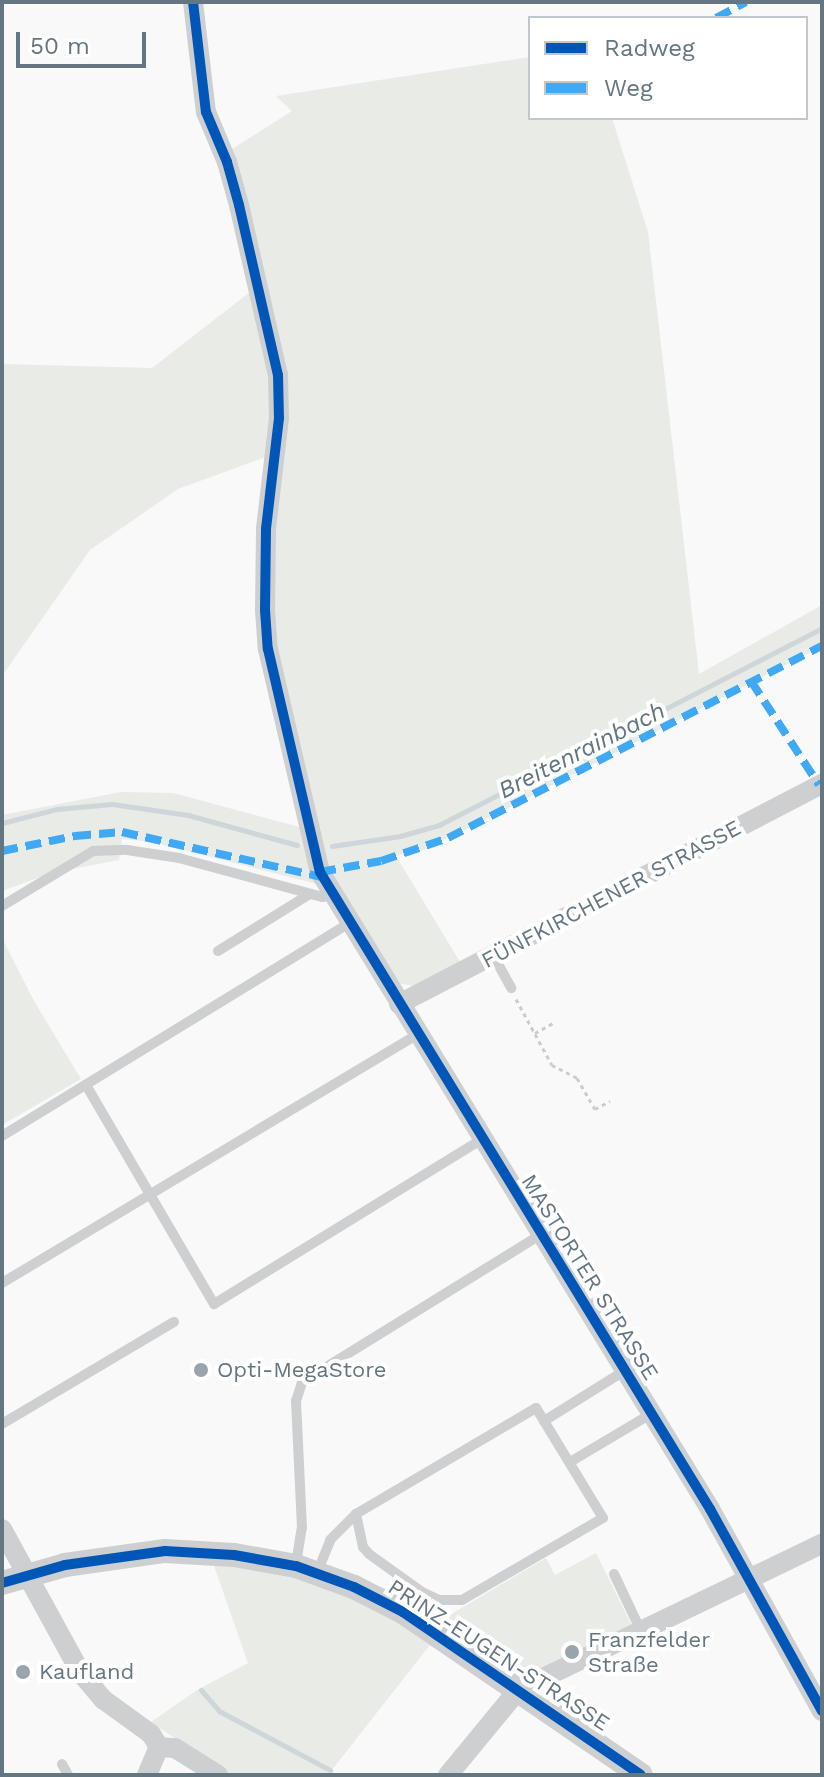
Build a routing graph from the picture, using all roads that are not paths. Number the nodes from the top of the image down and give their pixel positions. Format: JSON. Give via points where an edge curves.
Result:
{"nodes":[{"id":1,"x":193,"y":2,"type":"edge"},
{"id":2,"x":821,"y":786,"type":"edge"},
{"id":3,"x":331,"y":893,"type":"junction"},
{"id":4,"x":310,"y":894,"type":"junction"},
{"id":5,"x":2,"y":906,"type":"edge"},
{"id":6,"x":349,"y":923,"type":"junction"},
{"id":7,"x":218,"y":951,"type":"dead end"},
{"id":8,"x":493,"y":955,"type":"junction"},
{"id":9,"x":511,"y":988,"type":"road end"},
{"id":10,"x":399,"y":1004,"type":"junction"},
{"id":11,"x":418,"y":1034,"type":"junction"},
{"id":12,"x":86,"y":1085,"type":"junction"},
{"id":13,"x":2,"y":1136,"type":"edge"},
{"id":14,"x":482,"y":1139,"type":"junction"},
{"id":15,"x":149,"y":1193,"type":"junction"},
{"id":16,"x":540,"y":1235,"type":"junction"},
{"id":17,"x":2,"y":1283,"type":"edge"},
{"id":18,"x":174,"y":1322,"type":"dead end"},
{"id":19,"x":624,"y":1371,"type":"junction"},
{"id":20,"x":651,"y":1414,"type":"junction"},
{"id":21,"x":544,"y":1421,"type":"junction"},
{"id":22,"x":2,"y":1424,"type":"edge"},
{"id":23,"x":570,"y":1462,"type":"junction"},
{"id":24,"x":356,"y":1514,"type":"junction"},
{"id":25,"x":2,"y":1529,"type":"edge"},
{"id":26,"x":822,"y":1544,"type":"edge"},
{"id":27,"x":306,"y":1570,"type":"junction"},
{"id":28,"x":27,"y":1573,"type":"junction"},
{"id":29,"x":614,"y":1574,"type":"dead end"},
{"id":30,"x":750,"y":1580,"type":"junction"},
{"id":31,"x":2,"y":1583,"type":"edge"},
{"id":32,"x":641,"y":1631,"type":"junction"},
{"id":33,"x":518,"y":1690,"type":"junction"},
{"id":34,"x":822,"y":1711,"type":"edge"},
{"id":35,"x":159,"y":1747,"type":"junction"},
{"id":36,"x":62,"y":1764,"type":"dead end"},
{"id":37,"x":68,"y":1775,"type":"edge"},
{"id":38,"x":147,"y":1775,"type":"edge"},
{"id":39,"x":218,"y":1775,"type":"edge"},
{"id":40,"x":448,"y":1775,"type":"edge"},
{"id":41,"x":641,"y":1775,"type":"edge"}],
"edges":[{"from":1,"to":3,"type":"street","name":"MASTORTER STRASSE","via":[[206,112],[239,205],[278,375],[279,418],[266,529],[268,649],[317,864]]},
{"from":2,"to":8,"type":"street","name":"FÜNFKIRCHENER STRASSE"},
{"from":3,"to":4,"type":"lane"},
{"from":3,"to":6,"type":"street","name":"MASTORTER STRASSE"},
{"from":4,"to":5,"type":"lane","via":[[179,858],[93,851]]},
{"from":4,"to":7,"type":"lane"},
{"from":6,"to":10,"type":"street","name":"MASTORTER STRASSE"},
{"from":6,"to":12,"type":"lane"},
{"from":8,"to":9,"type":"lane"},
{"from":8,"to":10,"type":"street","name":"FÜNFKIRCHENER STRASSE"},
{"from":10,"to":11,"type":"street","name":"MASTORTER STRASSE"},
{"from":11,"to":14,"type":"street","name":"MASTORTER STRASSE"},
{"from":11,"to":15,"type":"lane"},
{"from":12,"to":13,"type":"lane"},
{"from":12,"to":15,"type":"lane"},
{"from":14,"to":15,"type":"lane","via":[[214,1304]]},
{"from":14,"to":16,"type":"street","name":"MASTORTER STRASSE"},
{"from":15,"to":17,"type":"lane"},
{"from":16,"to":19,"type":"street","name":"MASTORTER STRASSE"},
{"from":16,"to":27,"type":"lane","via":[[302,1382],[296,1401]]},
{"from":18,"to":22,"type":"lane"},
{"from":19,"to":20,"type":"street","name":"MASTORTER STRASSE"},
{"from":19,"to":21,"type":"lane"},
{"from":20,"to":23,"type":"lane"},
{"from":20,"to":30,"type":"street","name":"MASTORTER STRASSE"},
{"from":21,"to":23,"type":"lane"},
{"from":21,"to":24,"type":"lane","via":[[536,1408]]},
{"from":23,"to":24,"type":"lane","via":[[603,1518],[462,1600],[439,1600],[422,1592],[369,1554]]},
{"from":24,"to":27,"type":"lane"},
{"from":25,"to":28,"type":"street"},
{"from":26,"to":30,"type":"street"},
{"from":27,"to":28,"type":"street","name":"PRINZ-EUGEN-STRASSE","via":[[234,1555],[165,1551]]},
{"from":27,"to":33,"type":"street","name":"PRINZ-EUGEN-STRASSE","via":[[403,1612]]},
{"from":28,"to":31,"type":"street","name":"PRINZ-EUGEN-STRASSE"},
{"from":28,"to":35,"type":"street","via":[[81,1673]]},
{"from":29,"to":32,"type":"lane"},
{"from":30,"to":32,"type":"street"},
{"from":30,"to":34,"type":"street","name":"MASTORTER STRASSE"},
{"from":32,"to":33,"type":"street"},
{"from":33,"to":40,"type":"street"},
{"from":33,"to":41,"type":"street","name":"PRINZ-EUGEN-STRASSE"},
{"from":35,"to":38,"type":"street"},
{"from":35,"to":39,"type":"street","via":[[175,1748]]},
{"from":36,"to":37,"type":"lane"}]}
